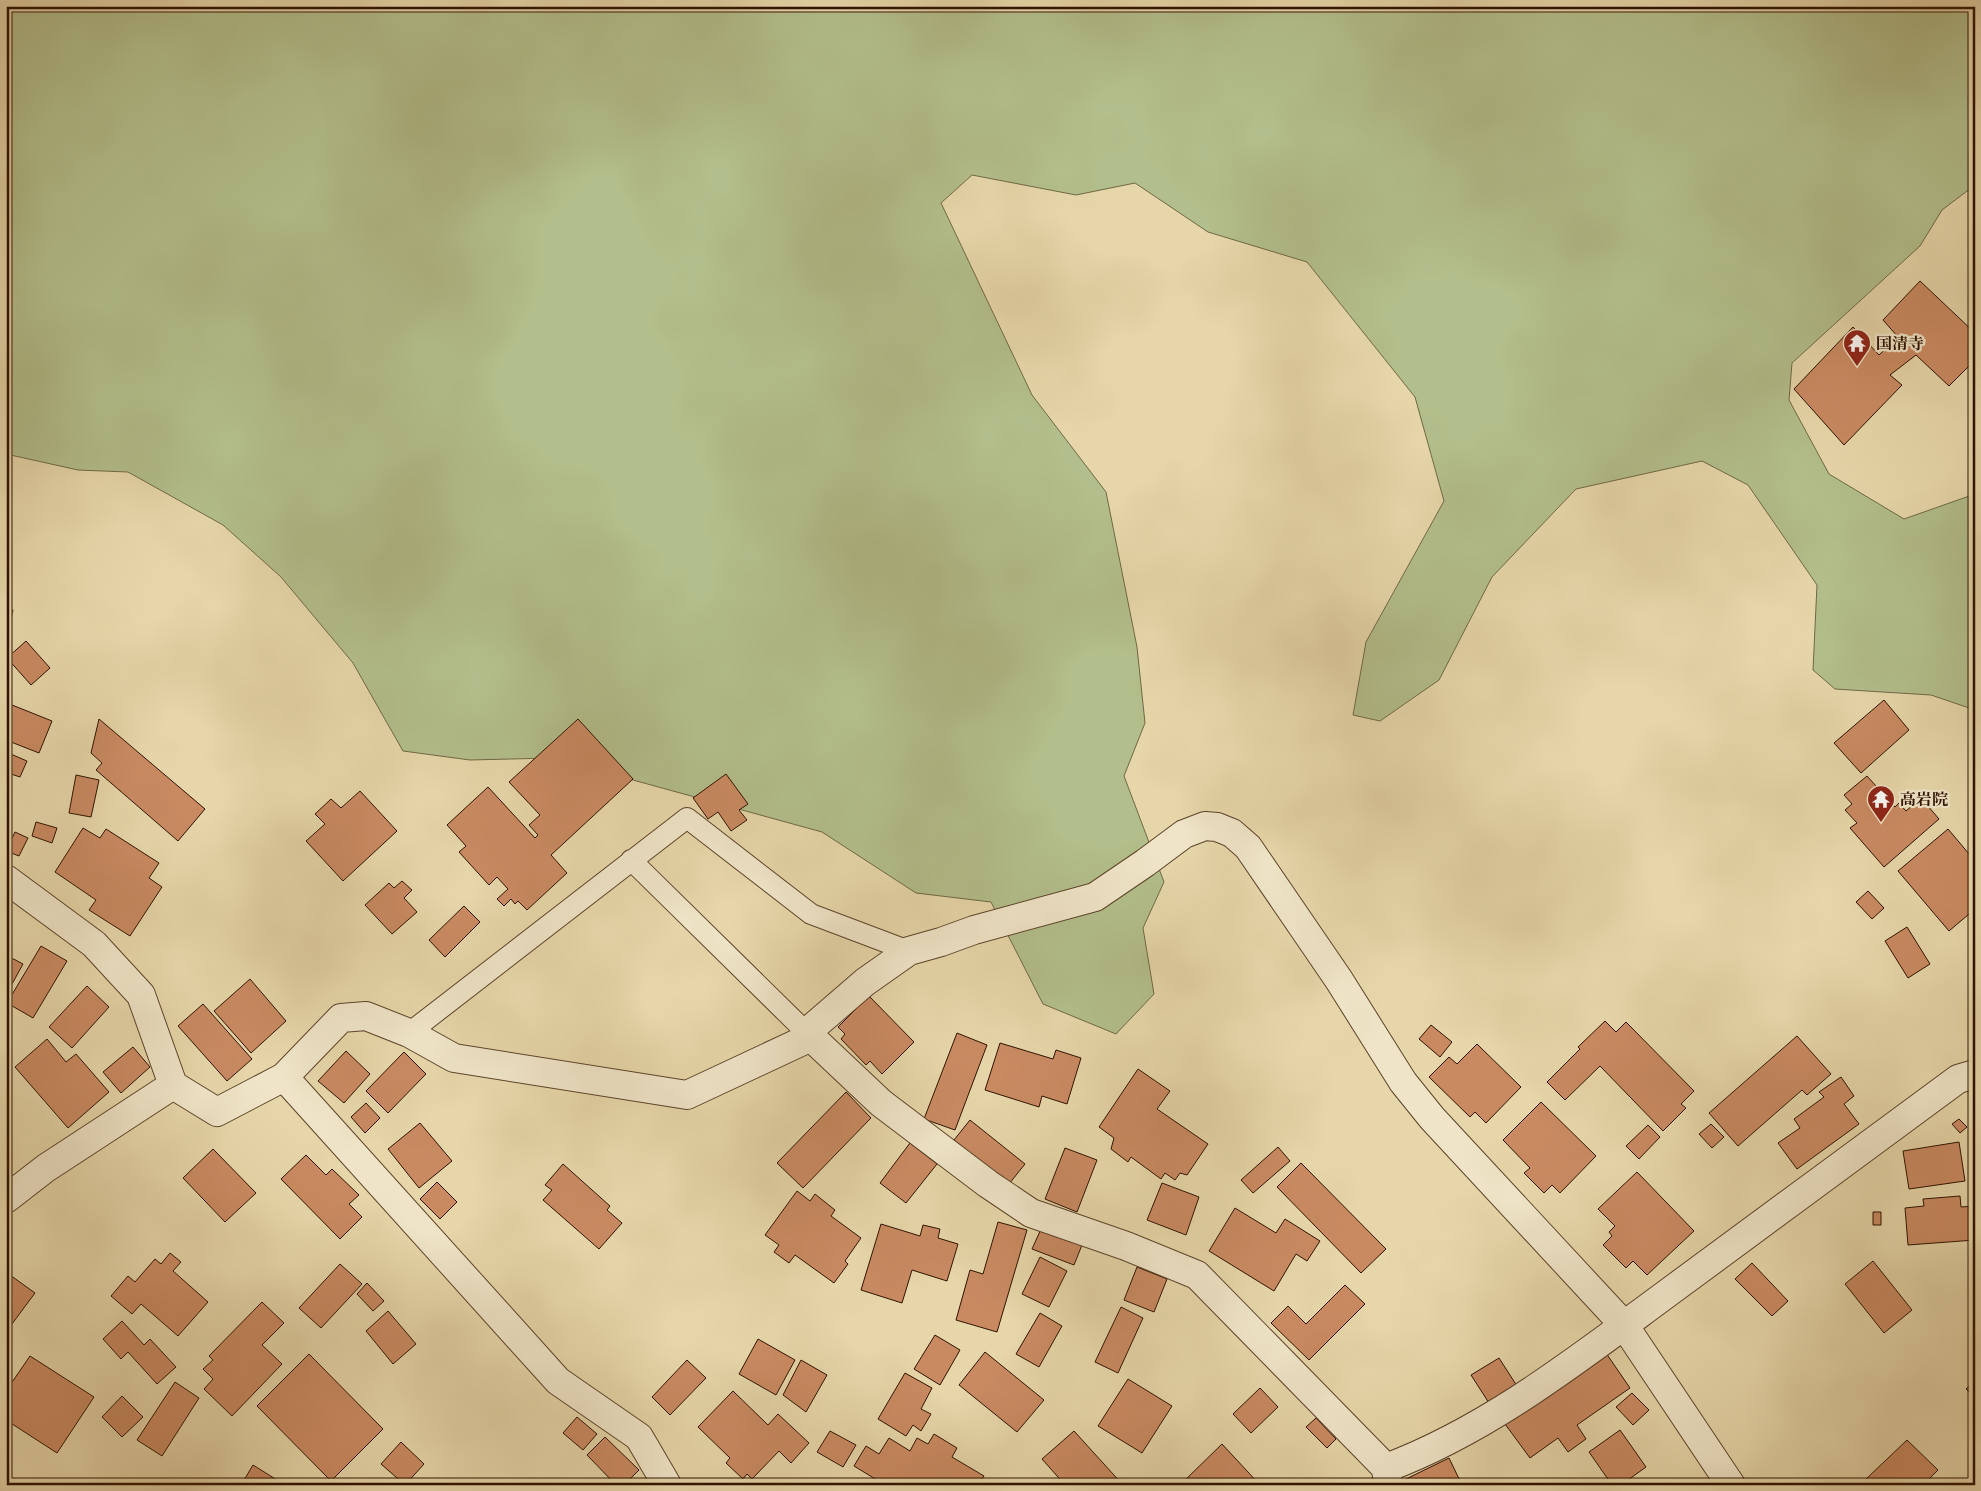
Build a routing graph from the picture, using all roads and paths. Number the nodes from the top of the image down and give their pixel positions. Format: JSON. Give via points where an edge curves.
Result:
{"nodes":[{"id":1,"x":631,"y":860,"type":"junction"},
{"id":2,"x":6,"y":879,"type":"edge"},
{"id":3,"x":909,"y":951,"type":"junction"},
{"id":4,"x":409,"y":1033,"type":"junction"},
{"id":5,"x":809,"y":1035,"type":"junction"},
{"id":6,"x":1975,"y":1074,"type":"edge"},
{"id":7,"x":284,"y":1077,"type":"junction"},
{"id":8,"x":173,"y":1085,"type":"junction"},
{"id":9,"x":6,"y":1199,"type":"edge"},
{"id":10,"x":1624,"y":1325,"type":"junction"},
{"id":11,"x":1387,"y":1476,"type":"edge"},
{"id":12,"x":667,"y":1485,"type":"edge"},
{"id":13,"x":1731,"y":1485,"type":"edge"}],
"edges":[{"from":1,"to":3,"type":"lane","via":[[687,818],[811,914]]},
{"from":1,"to":4,"type":"lane"},
{"from":1,"to":5,"type":"lane"},
{"from":2,"to":8,"type":"street","via":[[94,944],[142,995]]},
{"from":3,"to":5,"type":"street","via":[[865,982]]},
{"from":3,"to":10,"type":"street","via":[[1095,897],[1184,834],[1205,826],[1232,834],[1248,847],[1404,1082],[1432,1118]]},
{"from":4,"to":5,"type":"street","via":[[454,1058],[687,1095]]},
{"from":4,"to":7,"type":"street","via":[[366,1016],[341,1018]]},
{"from":5,"to":11,"type":"street","via":[[882,1103],[1031,1213],[1197,1274]]},
{"from":6,"to":10,"type":"street","via":[[1958,1079]]},
{"from":7,"to":8,"type":"street","via":[[217,1112]]},
{"from":7,"to":12,"type":"street","via":[[558,1381],[639,1437]]},
{"from":8,"to":9,"type":"street","via":[[46,1168]]},
{"from":10,"to":11,"type":"street","via":[[1499,1413],[1412,1458]]},
{"from":10,"to":13,"type":"street"}]}
